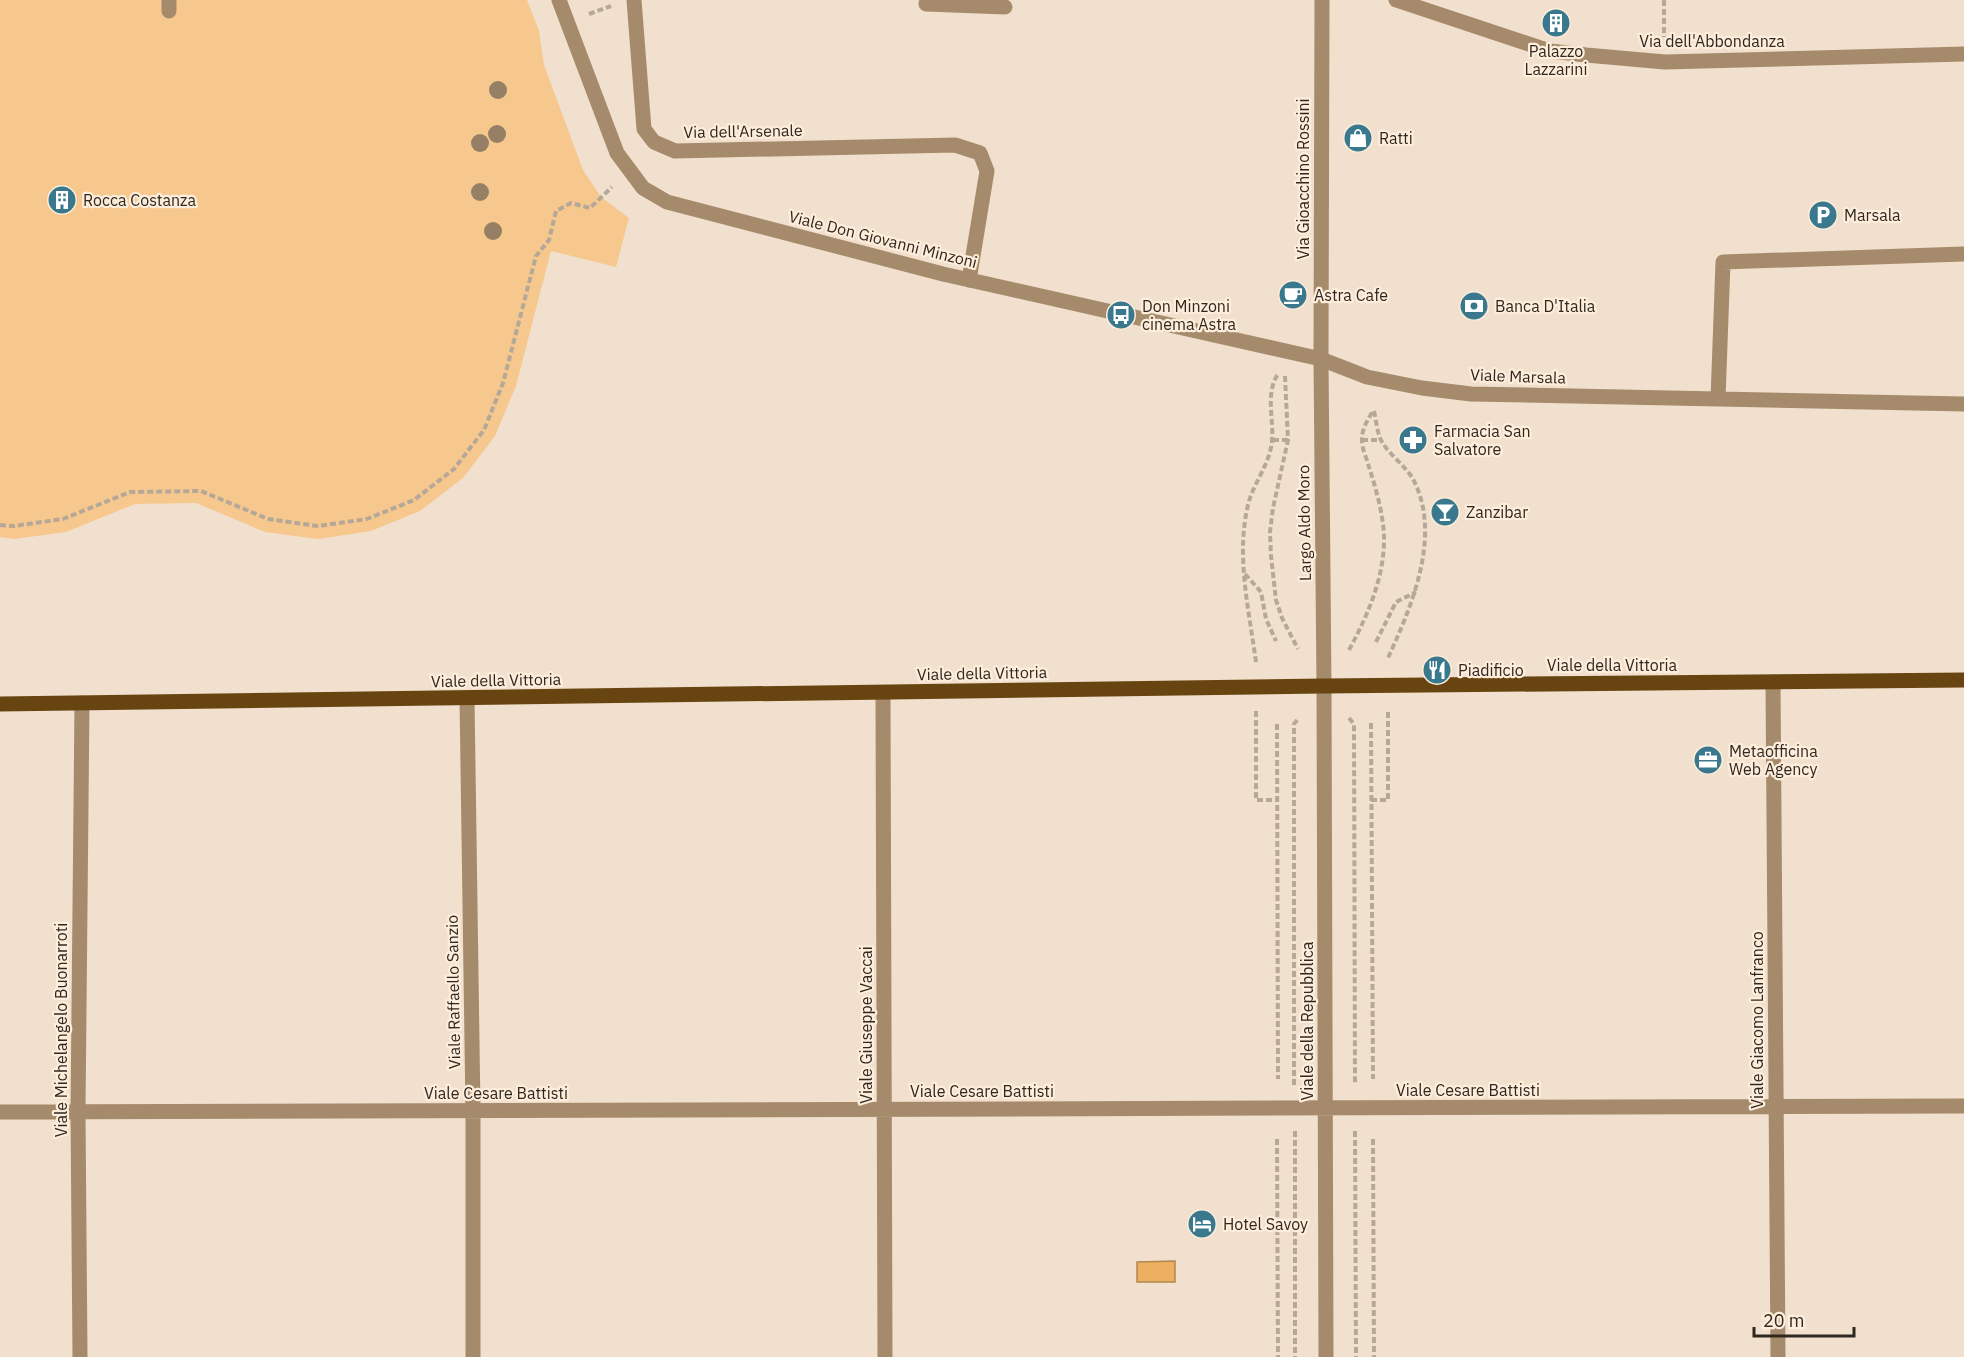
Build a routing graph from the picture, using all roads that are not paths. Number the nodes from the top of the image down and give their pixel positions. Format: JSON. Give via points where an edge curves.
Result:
{"nodes":[{"id":1,"x":559,"y":0,"type":"edge"},
{"id":2,"x":634,"y":0,"type":"edge"},
{"id":3,"x":927,"y":0,"type":"edge"},
{"id":4,"x":1322,"y":0,"type":"edge"},
{"id":5,"x":1396,"y":0,"type":"edge"},
{"id":6,"x":1005,"y":7,"type":"dead end"},
{"id":7,"x":1964,"y":54,"type":"edge"},
{"id":8,"x":1964,"y":254,"type":"edge"},
{"id":9,"x":969,"y":280,"type":"junction"},
{"id":10,"x":1321,"y":359,"type":"junction"},
{"id":11,"x":1718,"y":399,"type":"junction"},
{"id":12,"x":1964,"y":404,"type":"edge"},
{"id":13,"x":1964,"y":680,"type":"edge"},
{"id":14,"x":1773,"y":682,"type":"junction"},
{"id":15,"x":1324,"y":686,"type":"junction"},
{"id":16,"x":883,"y":693,"type":"junction"},
{"id":17,"x":467,"y":698,"type":"junction"},
{"id":18,"x":82,"y":703,"type":"junction"},
{"id":19,"x":0,"y":704,"type":"edge"},
{"id":20,"x":1964,"y":1106,"type":"edge"},
{"id":21,"x":1775,"y":1107,"type":"junction"},
{"id":22,"x":1326,"y":1108,"type":"junction"},
{"id":23,"x":885,"y":1109,"type":"junction"},
{"id":24,"x":473,"y":1111,"type":"junction"},
{"id":25,"x":0,"y":1112,"type":"edge"},
{"id":26,"x":78,"y":1112,"type":"junction"},
{"id":27,"x":80,"y":1357,"type":"edge"},
{"id":28,"x":473,"y":1357,"type":"edge"},
{"id":29,"x":885,"y":1357,"type":"edge"},
{"id":30,"x":1326,"y":1357,"type":"edge"},
{"id":31,"x":1778,"y":1357,"type":"edge"}],
"edges":[{"from":1,"to":9,"type":"street","name":"Viale Don Giovanni Minzoni","via":[[617,153],[643,188],[667,202]]},
{"from":2,"to":9,"type":"street","name":"Via dell'Arsenale","via":[[644,129],[654,142],[675,151],[955,145],[980,153],[987,171]]},
{"from":3,"to":6,"type":"street","via":[[926,4]]},
{"from":4,"to":10,"type":"street","name":"Via Gioacchino Rossini"},
{"from":5,"to":7,"type":"street","name":"Via dell'Abbondanza","via":[[1550,51],[1665,62]]},
{"from":8,"to":11,"type":"street","via":[[1723,262]]},
{"from":9,"to":10,"type":"street","name":"Viale Don Giovanni Minzoni"},
{"from":10,"to":11,"type":"street","name":"Viale Marsala","via":[[1367,377],[1471,394]]},
{"from":10,"to":15,"type":"street","name":"Largo Aldo Moro"},
{"from":11,"to":12,"type":"street","name":"Viale Marsala"},
{"from":13,"to":14,"type":"main road","name":"Viale della Vittoria"},
{"from":14,"to":15,"type":"main road","name":"Viale della Vittoria"},
{"from":14,"to":21,"type":"street","name":"Viale Giacomo Lanfranco"},
{"from":15,"to":16,"type":"main road","name":"Viale della Vittoria"},
{"from":15,"to":22,"type":"street","name":"Viale della Repubblica"},
{"from":16,"to":17,"type":"main road","name":"Viale della Vittoria"},
{"from":16,"to":23,"type":"street","name":"Viale Giuseppe Vaccai"},
{"from":17,"to":18,"type":"main road","name":"Viale della Vittoria"},
{"from":17,"to":24,"type":"street","name":"Viale Raffaello Sanzio"},
{"from":18,"to":19,"type":"main road","name":"Viale della Vittoria"},
{"from":18,"to":26,"type":"street","name":"Viale Michelangelo Buonarroti"},
{"from":20,"to":21,"type":"street","name":"Viale Cesare Battisti"},
{"from":21,"to":22,"type":"street","name":"Viale Cesare Battisti"},
{"from":21,"to":31,"type":"street","name":"Viale Giacomo Lanfranco"},
{"from":22,"to":23,"type":"street","name":"Viale Cesare Battisti"},
{"from":22,"to":30,"type":"street","name":"Viale della Repubblica"},
{"from":23,"to":24,"type":"street","name":"Viale Cesare Battisti"},
{"from":23,"to":29,"type":"street","name":"Viale Giuseppe Vaccai"},
{"from":24,"to":26,"type":"street","name":"Viale Cesare Battisti"},
{"from":24,"to":28,"type":"street","name":"Viale Raffaello Sanzio"},
{"from":25,"to":26,"type":"street","name":"Viale Cesare Battisti"},
{"from":26,"to":27,"type":"street","name":"Viale Michelangelo Buonarroti"}]}
